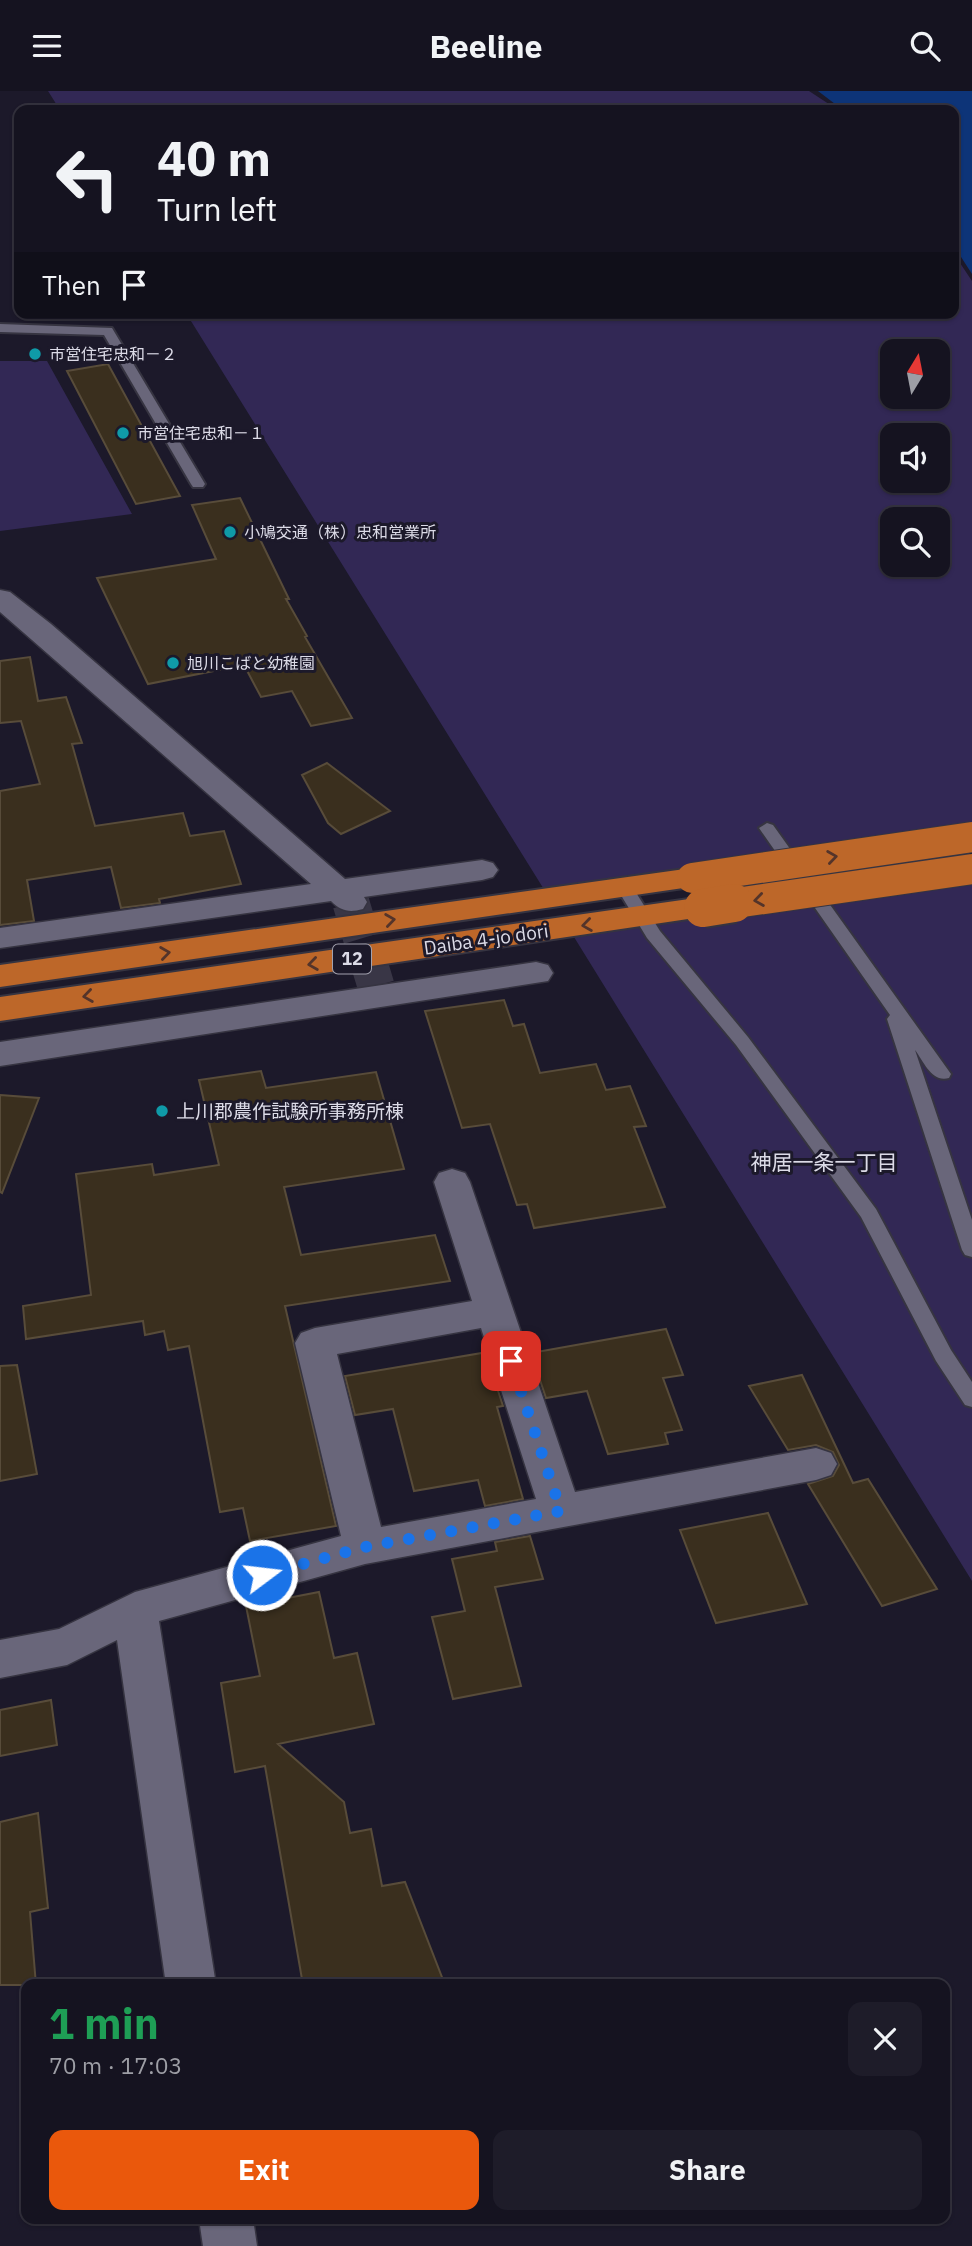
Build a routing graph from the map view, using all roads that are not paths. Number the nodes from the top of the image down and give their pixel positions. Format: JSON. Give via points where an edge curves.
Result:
{"nodes":[{"id":1,"x":0,"y":328,"type":"edge"},
{"id":2,"x":198,"y":484,"type":"dead end"},
{"id":3,"x":0,"y":598,"type":"edge"},
{"id":4,"x":41,"y":630,"type":"junction"},
{"id":5,"x":0,"y":631,"type":"edge"},
{"id":6,"x":767,"y":828,"type":"dead end"},
{"id":7,"x":972,"y":837,"type":"edge"},
{"id":8,"x":972,"y":869,"type":"edge"},
{"id":9,"x":482,"y":870,"type":"dead end"},
{"id":10,"x":624,"y":887,"type":"junction"},
{"id":11,"x":698,"y":893,"type":"junction"},
{"id":12,"x":346,"y":897,"type":"junction"},
{"id":13,"x":642,"y":917,"type":"junction"},
{"id":14,"x":0,"y":939,"type":"edge"},
{"id":15,"x":536,"y":973,"type":"dead end"},
{"id":16,"x":0,"y":976,"type":"edge"},
{"id":17,"x":889,"y":997,"type":"junction"},
{"id":18,"x":0,"y":1009,"type":"edge"},
{"id":19,"x":0,"y":1054,"type":"edge"},
{"id":20,"x":942,"y":1074,"type":"dead end"},
{"id":21,"x":452,"y":1182,"type":"dead end"},
{"id":22,"x":972,"y":1250,"type":"edge"},
{"id":23,"x":494,"y":1311,"type":"junction"},
{"id":24,"x":972,"y":1399,"type":"edge"},
{"id":25,"x":816,"y":1464,"type":"dead end"},
{"id":26,"x":561,"y":1511,"type":"junction"},
{"id":27,"x":365,"y":1547,"type":"junction"},
{"id":28,"x":135,"y":1610,"type":"junction"},
{"id":29,"x":0,"y":1659,"type":"edge"},
{"id":30,"x":190,"y":1979,"type":"edge"},
{"id":31,"x":227,"y":2224,"type":"edge"},
{"id":32,"x":230,"y":2246,"type":"edge"}],
"edges":[{"from":1,"to":2,"type":"lane","via":[[108,331]]},
{"from":3,"to":4,"type":"street"},
{"from":4,"to":5,"type":"street"},
{"from":4,"to":12,"type":"street"},
{"from":6,"to":17,"type":"lane"},
{"from":11,"to":7,"type":"highway","name":"Daiba 4-jo dori","number":"12","one_way":true,"bridge":true},
{"from":8,"to":11,"type":"highway","name":"Daiba 4-jo dori","number":"12","one_way":true,"bridge":true},
{"from":9,"to":12,"type":"street"},
{"from":10,"to":11,"type":"highway","name":"Daiba 4-jo dori","number":"12"},
{"from":10,"to":13,"type":"lane"},
{"from":16,"to":10,"type":"highway","name":"Daiba 4-jo dori","number":"12","one_way":true},
{"from":11,"to":13,"type":"highway","name":"Daiba 4-jo dori","number":"12"},
{"from":12,"to":14,"type":"street"},
{"from":13,"to":18,"type":"highway","name":"Daiba 4-jo dori","number":"12","one_way":true},
{"from":13,"to":24,"type":"lane","via":[[743,1041],[869,1214],[943,1355]]},
{"from":15,"to":19,"type":"street","via":[[378,992]]},
{"from":17,"to":20,"type":"lane"},
{"from":17,"to":22,"type":"lane"},
{"from":21,"to":23,"type":"street"},
{"from":23,"to":26,"type":"street"},
{"from":23,"to":27,"type":"street","via":[[316,1343]]},
{"from":25,"to":26,"type":"street"},
{"from":26,"to":27,"type":"street"},
{"from":27,"to":28,"type":"street"},
{"from":28,"to":29,"type":"street","via":[[67,1646]]},
{"from":28,"to":30,"type":"street"},
{"from":31,"to":32,"type":"street"}]}
